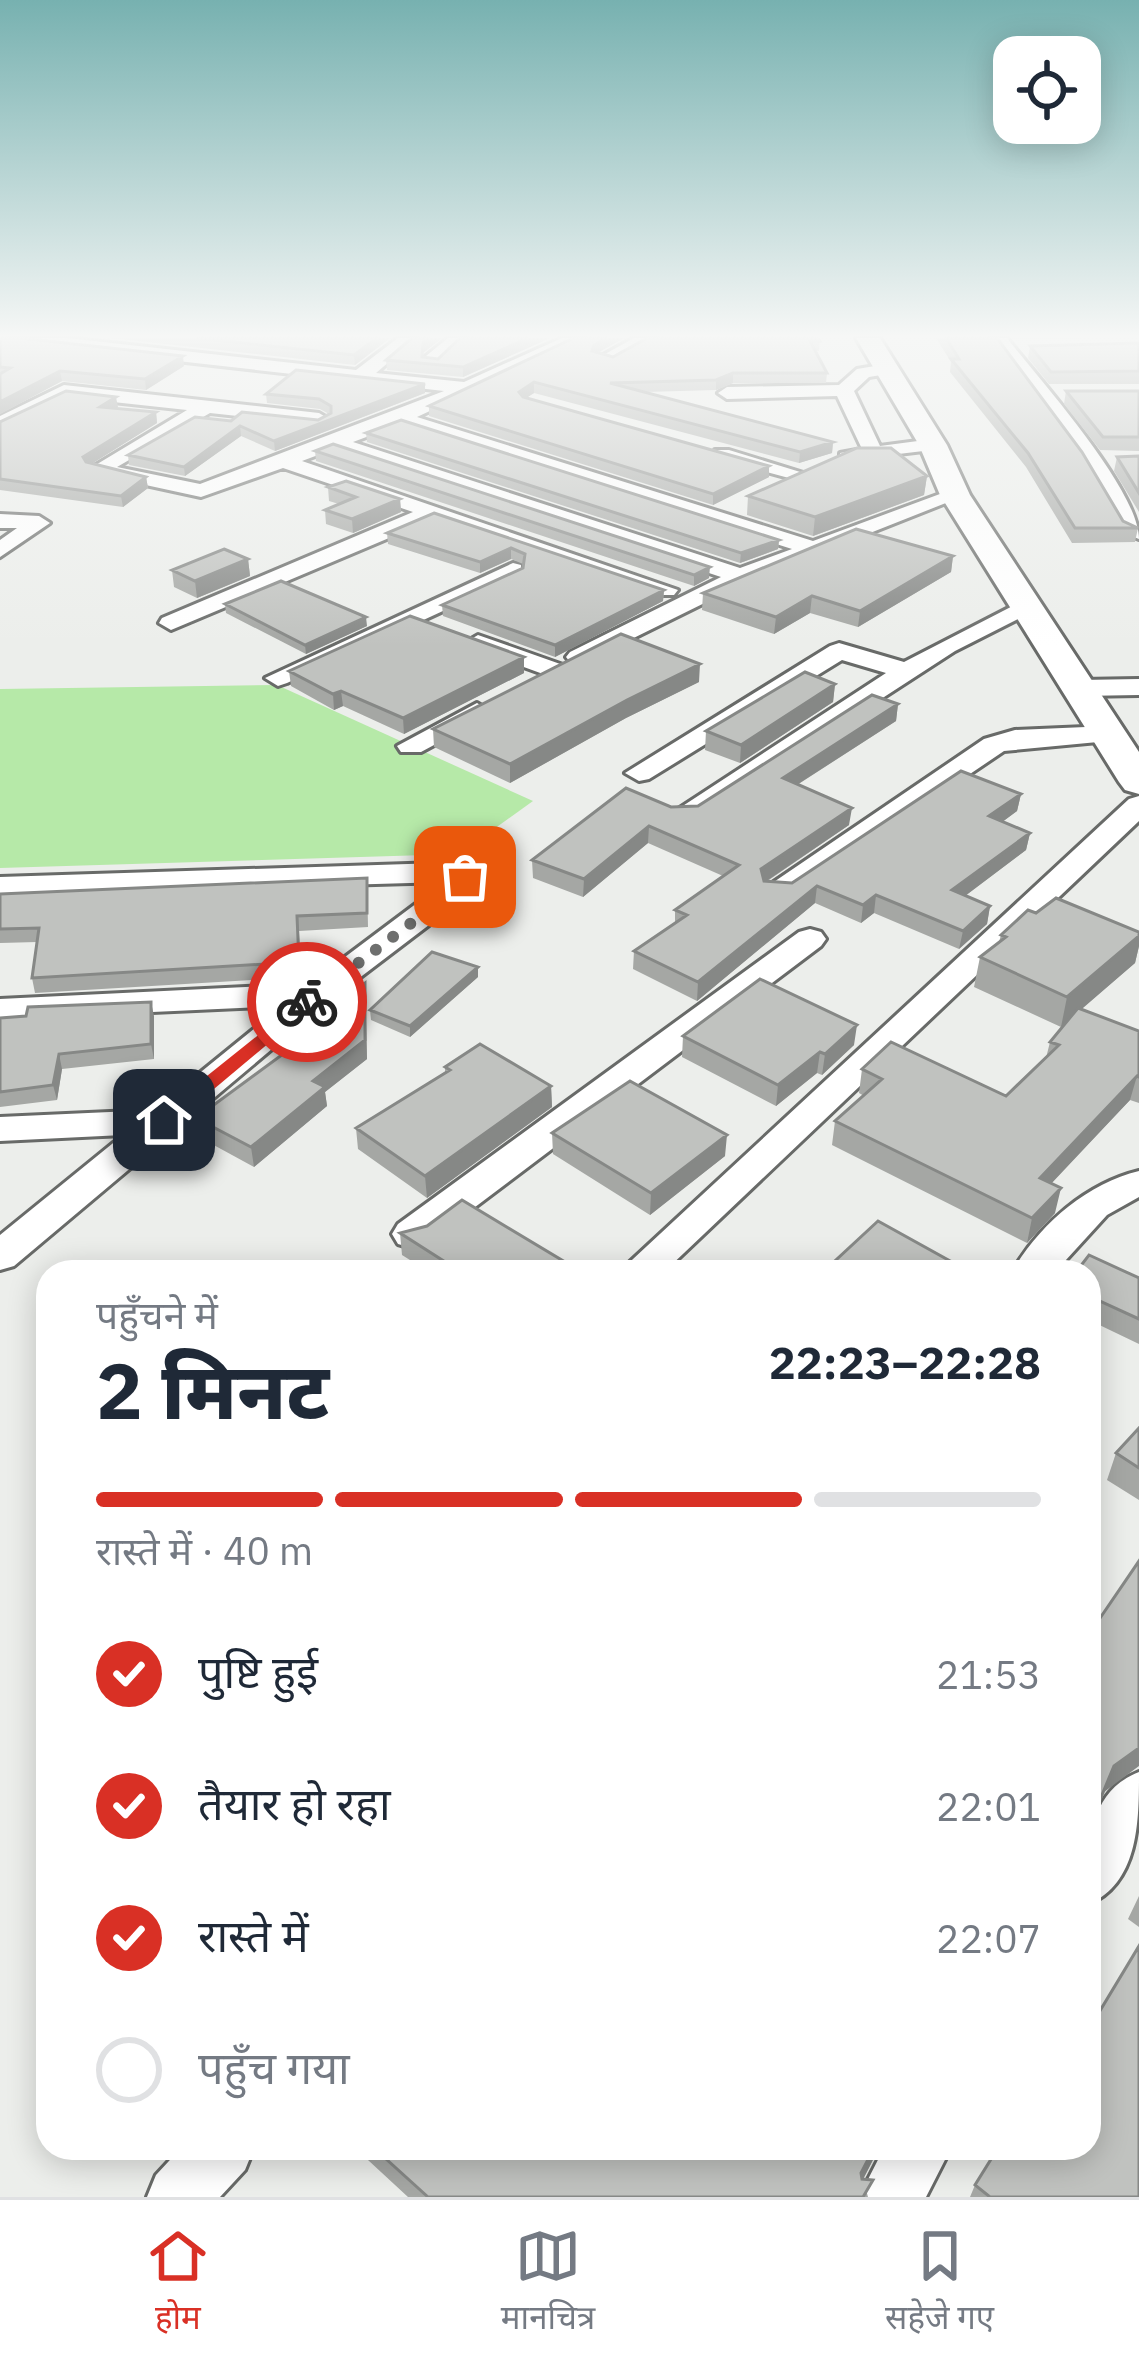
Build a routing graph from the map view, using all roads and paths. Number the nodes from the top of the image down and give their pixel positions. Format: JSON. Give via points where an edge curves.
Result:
{"nodes":[{"id":1,"x":147,"y":441,"type":"edge"},
{"id":2,"x":341,"y":441,"type":"edge"},
{"id":3,"x":479,"y":441,"type":"edge"},
{"id":4,"x":868,"y":441,"type":"edge"},
{"id":5,"x":930,"y":441,"type":"edge"},
{"id":6,"x":1080,"y":441,"type":"edge"},
{"id":7,"x":335,"y":443,"type":"junction"},
{"id":8,"x":933,"y":446,"type":"junction"},
{"id":9,"x":711,"y":451,"type":"edge"},
{"id":10,"x":873,"y":452,"type":"junction"},
{"id":11,"x":283,"y":460,"type":"junction"},
{"id":12,"x":1116,"y":460,"type":"edge"},
{"id":13,"x":1092,"y":461,"type":"junction"},
{"id":14,"x":955,"y":495,"type":"junction"},
{"id":15,"x":432,"y":512,"type":"junction"},
{"id":16,"x":0,"y":521,"type":"edge"},
{"id":17,"x":1139,"y":532,"type":"edge"},
{"id":18,"x":0,"y":550,"type":"edge"},
{"id":19,"x":815,"y":550,"type":"junction"},
{"id":20,"x":513,"y":570,"type":"edge"},
{"id":21,"x":741,"y":575,"type":"junction"},
{"id":22,"x":694,"y":599,"type":"junction"},
{"id":23,"x":1026,"y":605,"type":"junction"},
{"id":24,"x":410,"y":617,"type":"junction"},
{"id":25,"x":171,"y":623,"type":"dead end"},
{"id":26,"x":907,"y":671,"type":"junction"},
{"id":27,"x":278,"y":678,"type":"dead end"},
{"id":28,"x":1139,"y":687,"type":"edge"},
{"id":29,"x":1081,"y":688,"type":"junction"},
{"id":30,"x":492,"y":703,"type":"edge"},
{"id":31,"x":1109,"y":734,"type":"junction"},
{"id":32,"x":411,"y":746,"type":"dead end"},
{"id":33,"x":639,"y":773,"type":"dead end"},
{"id":34,"x":1139,"y":782,"type":"edge"},
{"id":35,"x":1139,"y":805,"type":"edge"},
{"id":36,"x":686,"y":813,"type":"edge"},
{"id":37,"x":0,"y":886,"type":"edge"},
{"id":38,"x":777,"y":890,"type":"edge"},
{"id":39,"x":810,"y":939,"type":"dead end"},
{"id":40,"x":756,"y":980,"type":"junction"},
{"id":41,"x":316,"y":994,"type":"junction"},
{"id":42,"x":799,"y":1000,"type":"edge"},
{"id":43,"x":0,"y":1009,"type":"edge"},
{"id":44,"x":842,"y":1021,"type":"edge"},
{"id":45,"x":885,"y":1042,"type":"junction"},
{"id":46,"x":164,"y":1120,"type":"junction"},
{"id":47,"x":0,"y":1129,"type":"edge"},
{"id":48,"x":1139,"y":1184,"type":"edge"},
{"id":49,"x":412,"y":1234,"type":"edge"},
{"id":50,"x":0,"y":1256,"type":"edge"},
{"id":51,"x":652,"y":1260,"type":"edge"},
{"id":52,"x":1043,"y":1260,"type":"edge"},
{"id":53,"x":1139,"y":1797,"type":"edge"},
{"id":54,"x":1101,"y":1858,"type":"edge"},
{"id":55,"x":212,"y":2160,"type":"edge"},
{"id":56,"x":178,"y":2197,"type":"edge"}],
"edges":[{"from":1,"to":11,"type":"street","via":[[99,469],[200,491]]},
{"from":2,"to":7,"type":"street"},
{"from":3,"to":19,"type":"street","via":[[728,511]]},
{"from":4,"to":10,"type":"street"},
{"from":5,"to":8,"type":"street"},
{"from":6,"to":13,"type":"street"},
{"from":7,"to":11,"type":"street"},
{"from":7,"to":21,"type":"street"},
{"from":8,"to":10,"type":"street"},
{"from":8,"to":14,"type":"street"},
{"from":9,"to":10,"type":"street","via":[[807,473]]},
{"from":11,"to":15,"type":"street"},
{"from":12,"to":13,"type":"street"},
{"from":13,"to":17,"type":"street"},
{"from":14,"to":19,"type":"street"},
{"from":14,"to":23,"type":"street"},
{"from":15,"to":22,"type":"street"},
{"from":15,"to":25,"type":"street"},
{"from":16,"to":18,"type":"street","via":[[39,523]]},
{"from":19,"to":21,"type":"street"},
{"from":20,"to":24,"type":"street"},
{"from":21,"to":22,"type":"street"},
{"from":22,"to":24,"type":"street","via":[[543,676]]},
{"from":23,"to":26,"type":"street"},
{"from":23,"to":29,"type":"street"},
{"from":24,"to":27,"type":"street"},
{"from":26,"to":33,"type":"street","via":[[839,651]]},
{"from":26,"to":36,"type":"street"},
{"from":28,"to":29,"type":"street"},
{"from":29,"to":31,"type":"street"},
{"from":30,"to":32,"type":"street"},
{"from":31,"to":34,"type":"street"},
{"from":31,"to":38,"type":"street","via":[[994,745]]},
{"from":35,"to":45,"type":"street"},
{"from":37,"to":41,"type":"street","via":[[465,877]]},
{"from":39,"to":40,"type":"street"},
{"from":40,"to":42,"type":"street"},
{"from":40,"to":49,"type":"street"},
{"from":41,"to":43,"type":"street"},
{"from":41,"to":46,"type":"street"},
{"from":44,"to":45,"type":"street"},
{"from":45,"to":51,"type":"street"},
{"from":46,"to":47,"type":"street"},
{"from":46,"to":50,"type":"street"},
{"from":48,"to":52,"type":"street","via":[[1101,1199]]},
{"from":53,"to":54,"type":"street"},
{"from":55,"to":56,"type":"street"}]}
